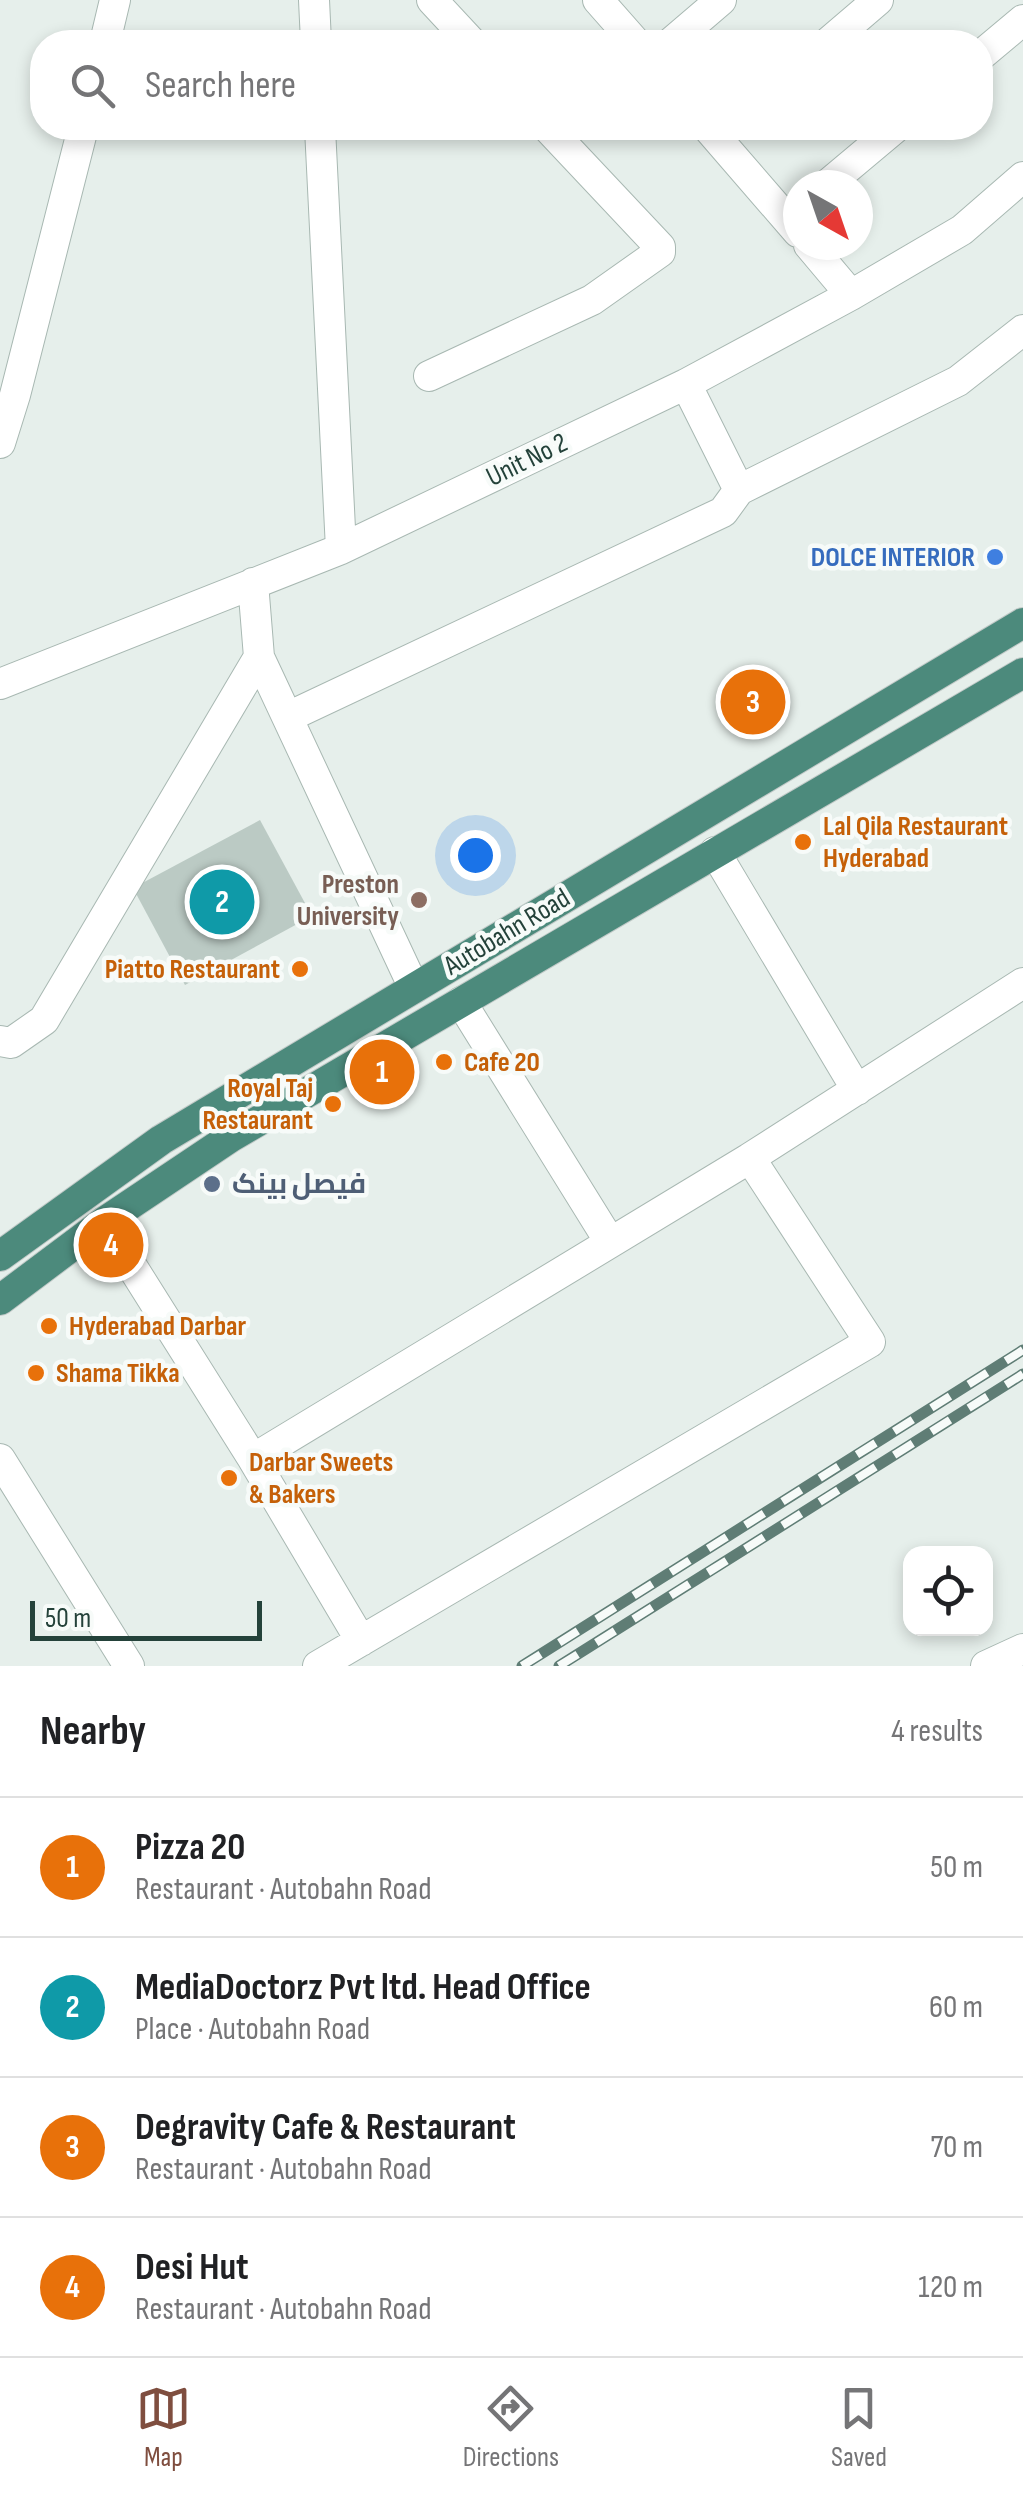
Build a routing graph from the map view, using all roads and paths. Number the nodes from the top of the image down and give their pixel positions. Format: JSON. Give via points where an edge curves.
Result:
{"nodes":[{"id":1,"x":115,"y":0,"type":"edge"},
{"id":2,"x":314,"y":0,"type":"edge"},
{"id":3,"x":432,"y":0,"type":"edge"},
{"id":4,"x":598,"y":0,"type":"edge"},
{"id":5,"x":721,"y":0,"type":"edge"},
{"id":6,"x":878,"y":0,"type":"edge"},
{"id":7,"x":1023,"y":20,"type":"edge"},
{"id":8,"x":107,"y":30,"type":"edge"},
{"id":9,"x":315,"y":30,"type":"edge"},
{"id":10,"x":460,"y":30,"type":"edge"},
{"id":11,"x":624,"y":30,"type":"edge"},
{"id":12,"x":686,"y":30,"type":"edge"},
{"id":13,"x":843,"y":30,"type":"edge"},
{"id":14,"x":993,"y":45,"type":"edge"},
{"id":15,"x":80,"y":140,"type":"edge"},
{"id":16,"x":321,"y":140,"type":"edge"},
{"id":17,"x":559,"y":140,"type":"edge"},
{"id":18,"x":727,"y":140,"type":"edge"},
{"id":19,"x":881,"y":140,"type":"edge"},
{"id":20,"x":845,"y":170,"type":"edge"},
{"id":21,"x":1023,"y":177,"type":"edge"},
{"id":22,"x":783,"y":207,"type":"edge"},
{"id":23,"x":822,"y":260,"type":"edge"},
{"id":24,"x":851,"y":294,"type":"junction"},
{"id":25,"x":1023,"y":330,"type":"edge"},
{"id":26,"x":429,"y":376,"type":"dead end"},
{"id":27,"x":686,"y":384,"type":"junction"},
{"id":28,"x":7,"y":393,"type":"edge"},
{"id":29,"x":0,"y":443,"type":"edge"},
{"id":30,"x":740,"y":490,"type":"junction"},
{"id":31,"x":341,"y":548,"type":"junction"},
{"id":32,"x":253,"y":583,"type":"junction"},
{"id":33,"x":1023,"y":623,"type":"edge"},
{"id":34,"x":259,"y":657,"type":"junction"},
{"id":35,"x":1023,"y":673,"type":"edge"},
{"id":36,"x":0,"y":684,"type":"edge"},
{"id":37,"x":288,"y":717,"type":"junction"},
{"id":38,"x":715,"y":852,"type":"junction"},
{"id":39,"x":1023,"y":983,"type":"edge"},
{"id":40,"x":414,"y":988,"type":"junction"},
{"id":41,"x":461,"y":1002,"type":"junction"},
{"id":42,"x":0,"y":1041,"type":"edge"},
{"id":43,"x":856,"y":1090,"type":"junction"},
{"id":44,"x":750,"y":1158,"type":"junction"},
{"id":45,"x":104,"y":1222,"type":"junction"},
{"id":46,"x":610,"y":1242,"type":"junction"},
{"id":47,"x":0,"y":1256,"type":"edge"},
{"id":48,"x":0,"y":1300,"type":"edge"},
{"id":49,"x":253,"y":1459,"type":"junction"},
{"id":50,"x":0,"y":1460,"type":"edge"},
{"id":51,"x":361,"y":1640,"type":"junction"},
{"id":52,"x":1023,"y":1649,"type":"edge"},
{"id":53,"x":129,"y":1666,"type":"edge"},
{"id":54,"x":318,"y":1666,"type":"edge"},
{"id":55,"x":986,"y":1666,"type":"edge"}],
"edges":[{"from":1,"to":8,"type":"street"},
{"from":2,"to":9,"type":"street"},
{"from":3,"to":10,"type":"street"},
{"from":4,"to":11,"type":"street"},
{"from":5,"to":12,"type":"street"},
{"from":6,"to":13,"type":"street"},
{"from":7,"to":14,"type":"street"},
{"from":15,"to":28,"type":"street"},
{"from":16,"to":31,"type":"street"},
{"from":17,"to":26,"type":"street","via":[[660,252],[592,300]]},
{"from":18,"to":22,"type":"street"},
{"from":19,"to":20,"type":"street"},
{"from":21,"to":24,"type":"street","name":"Unit No 2","via":[[962,230]]},
{"from":23,"to":24,"type":"street"},
{"from":24,"to":27,"type":"street","name":"Unit No 2"},
{"from":25,"to":30,"type":"street","via":[[958,381]]},
{"from":27,"to":30,"type":"street"},
{"from":27,"to":31,"type":"street","name":"Unit No 2"},
{"from":28,"to":29,"type":"street"},
{"from":30,"to":37,"type":"street","via":[[723,512]]},
{"from":31,"to":32,"type":"street","name":"Unit No 2"},
{"from":32,"to":34,"type":"street"},
{"from":32,"to":36,"type":"street","name":"Unit No 2"},
{"from":33,"to":40,"type":"highway","name":"Autobahn Road"},
{"from":34,"to":37,"type":"street"},
{"from":34,"to":42,"type":"street","via":[[44,1020],[11,1042]]},
{"from":35,"to":38,"type":"highway","name":"Autobahn Road"},
{"from":37,"to":40,"type":"street"},
{"from":38,"to":41,"type":"highway","name":"Autobahn Road"},
{"from":38,"to":43,"type":"street"},
{"from":39,"to":43,"type":"street"},
{"from":40,"to":47,"type":"highway","name":"Autobahn Road","via":[[161,1140]]},
{"from":41,"to":45,"type":"highway","name":"Autobahn Road","via":[[231,1137]]},
{"from":41,"to":46,"type":"street"},
{"from":43,"to":44,"type":"street"},
{"from":44,"to":46,"type":"street"},
{"from":44,"to":51,"type":"street","via":[[870,1342]]},
{"from":45,"to":48,"type":"highway","name":"Autobahn Road"},
{"from":45,"to":49,"type":"street"},
{"from":46,"to":49,"type":"street"},
{"from":49,"to":51,"type":"street"},
{"from":50,"to":53,"type":"street"},
{"from":51,"to":54,"type":"street"},
{"from":52,"to":55,"type":"street"}]}
